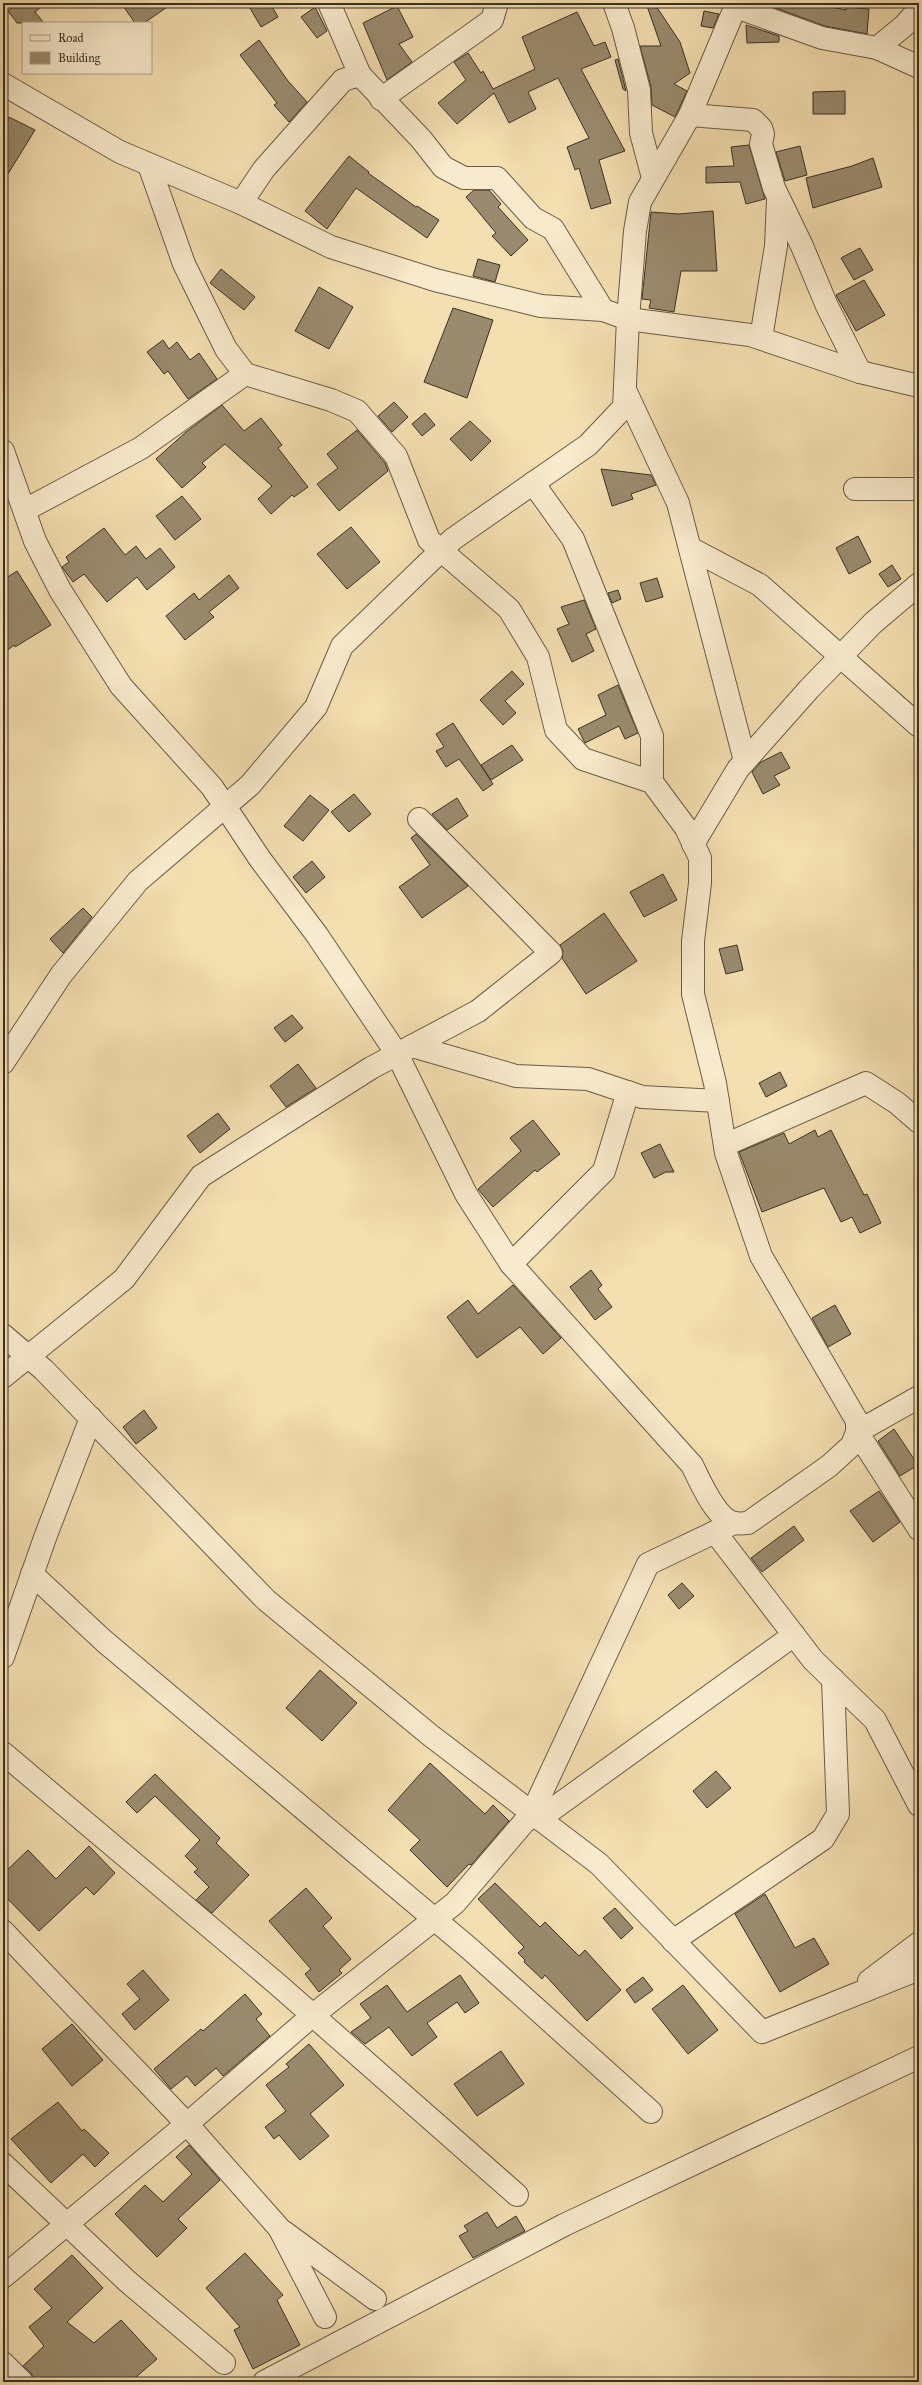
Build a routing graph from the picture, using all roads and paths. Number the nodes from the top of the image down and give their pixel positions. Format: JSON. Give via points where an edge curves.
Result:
{"nodes":[{"id":1,"x":329,"y":3,"type":"edge"},
{"id":2,"x":497,"y":3,"type":"edge"},
{"id":3,"x":614,"y":3,"type":"edge"},
{"id":4,"x":737,"y":5,"type":"edge"},
{"id":5,"x":919,"y":9,"type":"edge"},
{"id":6,"x":877,"y":48,"type":"junction"},
{"id":7,"x":919,"y":67,"type":"edge"},
{"id":8,"x":360,"y":75,"type":"junction"},
{"id":9,"x":3,"y":84,"type":"edge"},
{"id":10,"x":381,"y":99,"type":"junction"},
{"id":11,"x":690,"y":115,"type":"junction"},
{"id":12,"x":149,"y":165,"type":"junction"},
{"id":13,"x":654,"y":178,"type":"junction"},
{"id":14,"x":778,"y":199,"type":"junction"},
{"id":15,"x":241,"y":203,"type":"junction"},
{"id":16,"x":603,"y":310,"type":"junction"},
{"id":17,"x":628,"y":319,"type":"junction"},
{"id":18,"x":761,"y":338,"type":"junction"},
{"id":19,"x":860,"y":372,"type":"junction"},
{"id":20,"x":245,"y":374,"type":"junction"},
{"id":21,"x":919,"y":386,"type":"edge"},
{"id":22,"x":625,"y":390,"type":"junction"},
{"id":23,"x":3,"y":451,"type":"edge"},
{"id":24,"x":533,"y":483,"type":"junction"},
{"id":25,"x":855,"y":489,"type":"dead end"},
{"id":26,"x":919,"y":489,"type":"edge"},
{"id":27,"x":25,"y":510,"type":"junction"},
{"id":28,"x":690,"y":548,"type":"junction"},
{"id":29,"x":441,"y":551,"type":"junction"},
{"id":30,"x":919,"y":584,"type":"edge"},
{"id":31,"x":841,"y":656,"type":"junction"},
{"id":32,"x":919,"y":726,"type":"edge"},
{"id":33,"x":746,"y":761,"type":"junction"},
{"id":34,"x":652,"y":782,"type":"junction"},
{"id":35,"x":225,"y":806,"type":"junction"},
{"id":36,"x":420,"y":819,"type":"dead end"},
{"id":37,"x":693,"y":844,"type":"junction"},
{"id":38,"x":405,"y":1050,"type":"junction"},
{"id":39,"x":3,"y":1063,"type":"edge"},
{"id":40,"x":628,"y":1092,"type":"junction"},
{"id":41,"x":718,"y":1101,"type":"junction"},
{"id":42,"x":919,"y":1122,"type":"edge"},
{"id":43,"x":725,"y":1145,"type":"junction"},
{"id":44,"x":511,"y":1264,"type":"junction"},
{"id":45,"x":3,"y":1335,"type":"edge"},
{"id":46,"x":29,"y":1357,"type":"junction"},
{"id":47,"x":3,"y":1377,"type":"edge"},
{"id":48,"x":919,"y":1397,"type":"edge"},
{"id":49,"x":91,"y":1418,"type":"junction"},
{"id":50,"x":857,"y":1432,"type":"junction"},
{"id":51,"x":725,"y":1527,"type":"junction"},
{"id":52,"x":919,"y":1529,"type":"edge"},
{"id":53,"x":32,"y":1574,"type":"junction"},
{"id":54,"x":794,"y":1635,"type":"junction"},
{"id":55,"x":3,"y":1657,"type":"edge"},
{"id":56,"x":833,"y":1679,"type":"junction"},
{"id":57,"x":3,"y":1753,"type":"edge"},
{"id":58,"x":919,"y":1805,"type":"edge"},
{"id":59,"x":536,"y":1816,"type":"junction"},
{"id":60,"x":435,"y":1919,"type":"junction"},
{"id":61,"x":3,"y":1931,"type":"edge"},
{"id":62,"x":673,"y":1941,"type":"junction"},
{"id":63,"x":919,"y":1943,"type":"edge"},
{"id":64,"x":919,"y":1969,"type":"edge"},
{"id":65,"x":845,"y":1998,"type":"junction"},
{"id":66,"x":313,"y":2015,"type":"junction"},
{"id":67,"x":919,"y":2057,"type":"edge"},
{"id":68,"x":651,"y":2112,"type":"dead end"},
{"id":69,"x":187,"y":2124,"type":"junction"},
{"id":70,"x":3,"y":2164,"type":"edge"},
{"id":71,"x":517,"y":2195,"type":"dead end"},
{"id":72,"x":67,"y":2224,"type":"junction"},
{"id":73,"x":279,"y":2228,"type":"junction"},
{"id":74,"x":3,"y":2277,"type":"edge"},
{"id":75,"x":375,"y":2299,"type":"dead end"},
{"id":76,"x":326,"y":2317,"type":"dead end"},
{"id":77,"x":3,"y":2363,"type":"edge"},
{"id":78,"x":224,"y":2363,"type":"dead end"},
{"id":79,"x":22,"y":2382,"type":"edge"},
{"id":80,"x":264,"y":2382,"type":"edge"}],
"edges":[{"from":1,"to":8,"type":"street"},
{"from":2,"to":10,"type":"street","via":[[492,20]]},
{"from":3,"to":13,"type":"street","via":[[639,90],[641,133]]},
{"from":4,"to":6,"type":"street","via":[[822,38]]},
{"from":4,"to":11,"type":"street"},
{"from":5,"to":6,"type":"street","via":[[905,25]]},
{"from":6,"to":7,"type":"street"},
{"from":8,"to":10,"type":"street"},
{"from":8,"to":15,"type":"street","via":[[343,80],[264,169]]},
{"from":9,"to":12,"type":"street","via":[[120,152]]},
{"from":10,"to":16,"type":"street","via":[[421,139],[443,168],[464,178],[497,178],[533,218],[553,228]]},
{"from":11,"to":13,"type":"street"},
{"from":11,"to":14,"type":"street","via":[[753,120],[763,134],[761,144]]},
{"from":12,"to":15,"type":"street"},
{"from":12,"to":20,"type":"street","via":[[184,264],[226,349]]},
{"from":13,"to":17,"type":"street","via":[[640,202],[635,231]]},
{"from":14,"to":18,"type":"street","via":[[776,246]]},
{"from":14,"to":19,"type":"street"},
{"from":15,"to":16,"type":"street","via":[[331,247],[435,280],[541,306]]},
{"from":16,"to":17,"type":"street"},
{"from":17,"to":18,"type":"street"},
{"from":17,"to":22,"type":"street"},
{"from":18,"to":19,"type":"street"},
{"from":19,"to":21,"type":"street"},
{"from":20,"to":27,"type":"street","via":[[141,448]]},
{"from":20,"to":29,"type":"street","via":[[331,400],[357,411],[396,456],[429,540]]},
{"from":22,"to":24,"type":"street","via":[[624,407],[588,445]]},
{"from":22,"to":28,"type":"street","via":[[678,503]]},
{"from":23,"to":27,"type":"street"},
{"from":24,"to":29,"type":"street","via":[[453,539]]},
{"from":24,"to":34,"type":"street","via":[[573,539],[652,736]]},
{"from":25,"to":26,"type":"street"},
{"from":27,"to":35,"type":"street","via":[[35,541],[60,590],[121,686],[212,787]]},
{"from":28,"to":31,"type":"street","via":[[760,585]]},
{"from":28,"to":33,"type":"street"},
{"from":29,"to":34,"type":"street","via":[[509,609],[538,657],[556,730],[583,760]]},
{"from":29,"to":35,"type":"street","via":[[342,646],[316,707],[250,785]]},
{"from":30,"to":31,"type":"street","via":[[873,623]]},
{"from":31,"to":32,"type":"street"},
{"from":31,"to":33,"type":"street"},
{"from":33,"to":37,"type":"street","via":[[738,769]]},
{"from":34,"to":37,"type":"street","via":[[686,828]]},
{"from":35,"to":38,"type":"street","via":[[260,860]]},
{"from":35,"to":39,"type":"street","via":[[138,881],[61,975]]},
{"from":36,"to":38,"type":"street","via":[[551,953],[478,1011]]},
{"from":37,"to":41,"type":"street","via":[[700,858],[700,882],[693,941],[693,994]]},
{"from":38,"to":40,"type":"street","via":[[516,1076],[588,1079]]},
{"from":38,"to":44,"type":"street","via":[[466,1194]]},
{"from":38,"to":46,"type":"street","via":[[371,1068],[201,1176],[124,1279]]},
{"from":40,"to":41,"type":"street","via":[[642,1097]]},
{"from":40,"to":44,"type":"street","via":[[604,1171]]},
{"from":41,"to":43,"type":"street"},
{"from":42,"to":43,"type":"street","via":[[897,1103],[866,1083]]},
{"from":43,"to":50,"type":"street","via":[[761,1256],[850,1408],[857,1421]]},
{"from":44,"to":51,"type":"street","via":[[692,1465],[707,1495],[723,1516]]},
{"from":45,"to":46,"type":"street"},
{"from":46,"to":47,"type":"street"},
{"from":46,"to":49,"type":"street"},
{"from":48,"to":50,"type":"street"},
{"from":49,"to":53,"type":"street"},
{"from":49,"to":59,"type":"street","via":[[266,1600],[430,1735]]},
{"from":50,"to":51,"type":"street","via":[[852,1445],[829,1466],[748,1523]]},
{"from":50,"to":52,"type":"street"},
{"from":51,"to":54,"type":"street"},
{"from":51,"to":59,"type":"street","via":[[648,1564]]},
{"from":53,"to":55,"type":"street"},
{"from":53,"to":60,"type":"street","via":[[104,1641]]},
{"from":54,"to":56,"type":"street","via":[[813,1660]]},
{"from":54,"to":59,"type":"street"},
{"from":56,"to":58,"type":"street","via":[[875,1720]]},
{"from":56,"to":62,"type":"street","via":[[838,1814],[823,1839]]},
{"from":57,"to":66,"type":"street"},
{"from":59,"to":60,"type":"street","via":[[455,1903]]},
{"from":59,"to":62,"type":"street","via":[[598,1864]]},
{"from":60,"to":66,"type":"street"},
{"from":60,"to":68,"type":"street"},
{"from":61,"to":69,"type":"street"},
{"from":62,"to":65,"type":"street","via":[[762,2032]]},
{"from":63,"to":65,"type":"street"},
{"from":64,"to":65,"type":"street"},
{"from":66,"to":69,"type":"street"},
{"from":66,"to":71,"type":"street"},
{"from":67,"to":80,"type":"street","via":[[564,2225]]},
{"from":69,"to":72,"type":"street"},
{"from":69,"to":73,"type":"street"},
{"from":70,"to":72,"type":"street"},
{"from":72,"to":74,"type":"street"},
{"from":72,"to":78,"type":"street","via":[[127,2281]]},
{"from":73,"to":75,"type":"street"},
{"from":73,"to":76,"type":"street"},
{"from":77,"to":79,"type":"street"}]}
